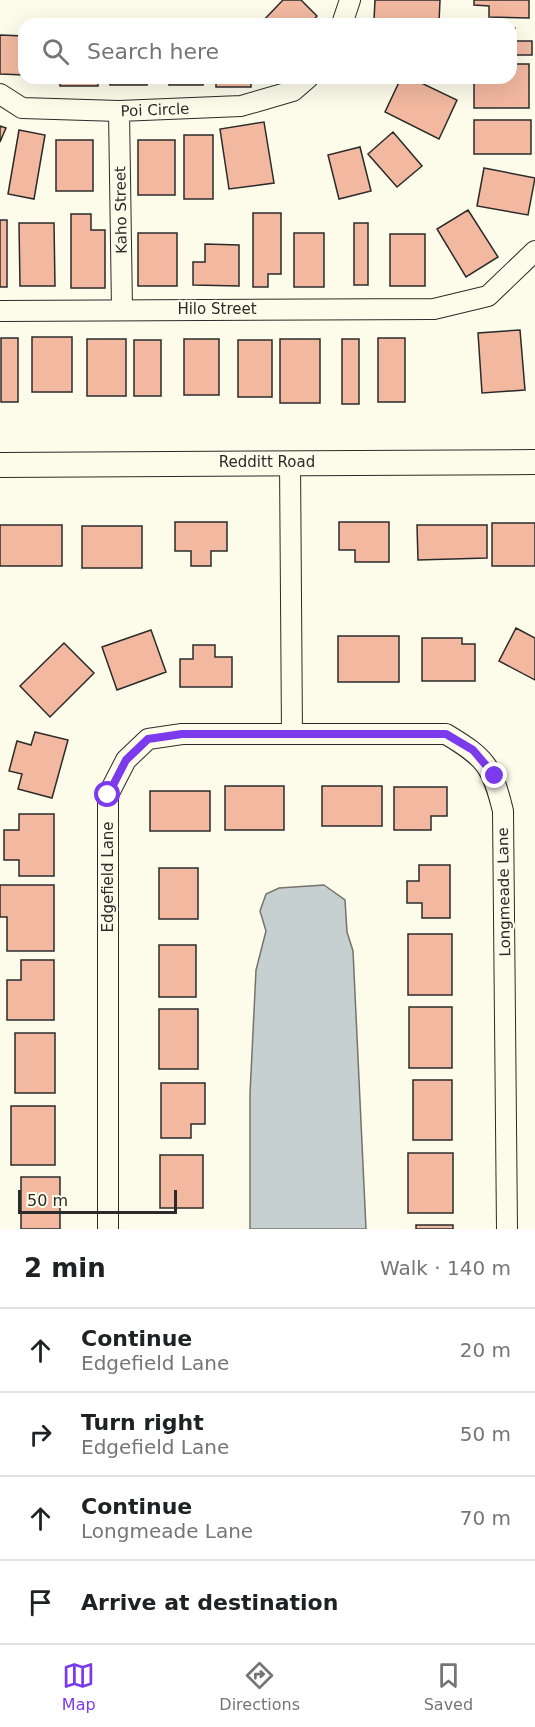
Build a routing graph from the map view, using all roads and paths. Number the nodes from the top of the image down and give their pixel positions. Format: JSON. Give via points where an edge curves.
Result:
{"nodes":[{"id":1,"x":350,"y":0,"type":"edge"},
{"id":2,"x":344,"y":18,"type":"edge"},
{"id":3,"x":301,"y":84,"type":"edge"},
{"id":4,"x":0,"y":94,"type":"edge"},
{"id":5,"x":119,"y":111,"type":"junction"},
{"id":6,"x":535,"y":251,"type":"edge"},
{"id":7,"x":123,"y":309,"type":"junction"},
{"id":8,"x":0,"y":311,"type":"edge"},
{"id":9,"x":290,"y":462,"type":"junction"},
{"id":10,"x":535,"y":462,"type":"edge"},
{"id":11,"x":0,"y":465,"type":"edge"},
{"id":12,"x":292,"y":734,"type":"junction"},
{"id":13,"x":108,"y":1229,"type":"edge"},
{"id":14,"x":507,"y":1229,"type":"edge"}],
"edges":[{"from":1,"to":2,"type":"street"},
{"from":3,"to":5,"type":"street","name":"Poi Circle","via":[[293,91],[241,106]]},
{"from":4,"to":5,"type":"street","name":"Poi Circle","via":[[22,108]]},
{"from":5,"to":7,"type":"street","name":"Kaho Street"},
{"from":6,"to":7,"type":"street","name":"Hilo Street","via":[[488,296],[434,309]]},
{"from":7,"to":8,"type":"street","name":"Hilo Street"},
{"from":9,"to":10,"type":"street","name":"Redditt Road"},
{"from":9,"to":11,"type":"street","name":"Redditt Road"},
{"from":9,"to":12,"type":"street"},
{"from":12,"to":13,"type":"street","name":"Edgefield Lane","via":[[182,734],[148,739],[126,760],[108,795]]},
{"from":12,"to":14,"type":"street","name":"Longmeade Lane","via":[[446,734],[473,750],[495,776],[503,811]]}]}
